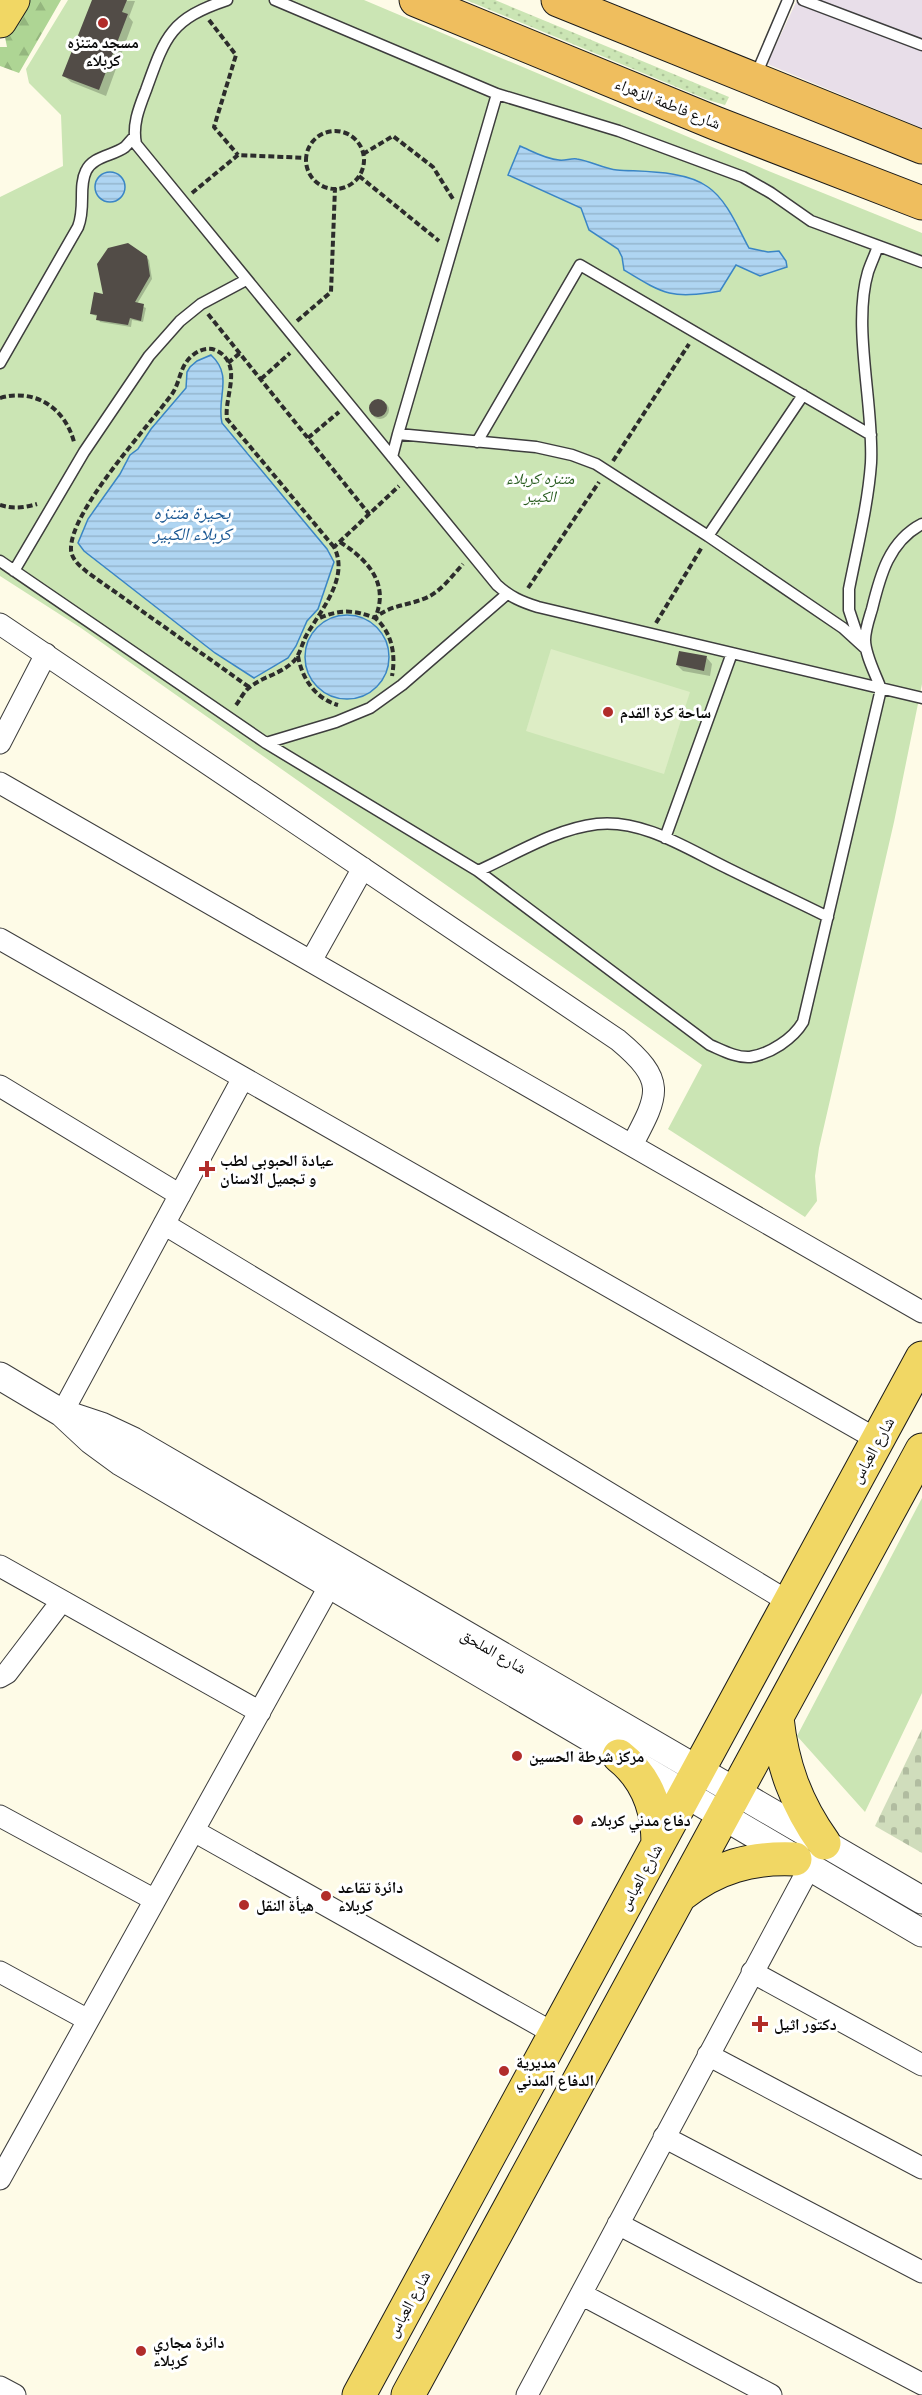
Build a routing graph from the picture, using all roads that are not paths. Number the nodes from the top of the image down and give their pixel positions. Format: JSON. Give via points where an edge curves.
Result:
{"nodes":[{"id":1,"x":13,"y":0,"type":"edge"},
{"id":2,"x":228,"y":0,"type":"edge"},
{"id":3,"x":275,"y":0,"type":"edge"},
{"id":4,"x":416,"y":0,"type":"edge"},
{"id":5,"x":558,"y":0,"type":"edge"},
{"id":6,"x":788,"y":0,"type":"edge"},
{"id":7,"x":803,"y":0,"type":"edge"},
{"id":8,"x":0,"y":21,"type":"edge"},
{"id":9,"x":922,"y":45,"type":"edge"},
{"id":10,"x":758,"y":83,"type":"junction"},
{"id":11,"x":498,"y":94,"type":"junction"},
{"id":12,"x":715,"y":123,"type":"junction"},
{"id":13,"x":134,"y":137,"type":"junction"},
{"id":14,"x":759,"y":140,"type":"junction"},
{"id":15,"x":922,"y":147,"type":"edge"},
{"id":16,"x":922,"y":202,"type":"edge"},
{"id":17,"x":878,"y":246,"type":"junction"},
{"id":18,"x":922,"y":262,"type":"edge"},
{"id":19,"x":246,"y":280,"type":"junction"},
{"id":20,"x":0,"y":363,"type":"edge"},
{"id":21,"x":803,"y":395,"type":"junction"},
{"id":22,"x":398,"y":435,"type":"junction"},
{"id":23,"x":871,"y":435,"type":"junction"},
{"id":24,"x":477,"y":442,"type":"junction"},
{"id":25,"x":392,"y":457,"type":"junction"},
{"id":26,"x":922,"y":524,"type":"edge"},
{"id":27,"x":708,"y":536,"type":"junction"},
{"id":28,"x":0,"y":561,"type":"edge"},
{"id":29,"x":14,"y":571,"type":"junction"},
{"id":30,"x":507,"y":594,"type":"junction"},
{"id":31,"x":0,"y":624,"type":"edge"},
{"id":32,"x":859,"y":641,"type":"junction"},
{"id":33,"x":868,"y":651,"type":"junction"},
{"id":34,"x":732,"y":653,"type":"junction"},
{"id":35,"x":46,"y":654,"type":"junction"},
{"id":36,"x":881,"y":689,"type":"junction"},
{"id":37,"x":922,"y":698,"type":"edge"},
{"id":38,"x":0,"y":743,"type":"edge"},
{"id":39,"x":266,"y":743,"type":"junction"},
{"id":40,"x":0,"y":783,"type":"edge"},
{"id":41,"x":665,"y":838,"type":"junction"},
{"id":42,"x":363,"y":868,"type":"junction"},
{"id":43,"x":478,"y":871,"type":"junction"},
{"id":44,"x":828,"y":917,"type":"junction"},
{"id":45,"x":0,"y":939,"type":"edge"},
{"id":46,"x":310,"y":961,"type":"junction"},
{"id":47,"x":243,"y":1078,"type":"junction"},
{"id":48,"x":0,"y":1086,"type":"edge"},
{"id":49,"x":632,"y":1145,"type":"junction"},
{"id":50,"x":180,"y":1195,"type":"junction"},
{"id":51,"x":164,"y":1224,"type":"junction"},
{"id":52,"x":922,"y":1312,"type":"edge"},
{"id":53,"x":922,"y":1358,"type":"edge"},
{"id":54,"x":0,"y":1376,"type":"edge"},
{"id":55,"x":62,"y":1413,"type":"junction"},
{"id":56,"x":878,"y":1440,"type":"junction"},
{"id":57,"x":922,"y":1450,"type":"edge"},
{"id":58,"x":0,"y":1566,"type":"edge"},
{"id":59,"x":336,"y":1574,"type":"junction"},
{"id":60,"x":61,"y":1602,"type":"junction"},
{"id":61,"x":789,"y":1602,"type":"junction"},
{"id":62,"x":0,"y":1677,"type":"edge"},
{"id":63,"x":260,"y":1712,"type":"junction"},
{"id":64,"x":777,"y":1718,"type":"junction"},
{"id":65,"x":619,"y":1756,"type":"junction"},
{"id":66,"x":692,"y":1782,"type":"junction"},
{"id":67,"x":730,"y":1804,"type":"junction"},
{"id":68,"x":0,"y":1816,"type":"edge"},
{"id":69,"x":194,"y":1831,"type":"junction"},
{"id":70,"x":658,"y":1844,"type":"junction"},
{"id":71,"x":809,"y":1857,"type":"junction"},
{"id":72,"x":681,"y":1895,"type":"junction"},
{"id":73,"x":155,"y":1900,"type":"junction"},
{"id":74,"x":922,"y":1900,"type":"edge"},
{"id":75,"x":922,"y":1933,"type":"edge"},
{"id":76,"x":0,"y":1972,"type":"edge"},
{"id":77,"x":752,"y":1972,"type":"junction"},
{"id":78,"x":88,"y":2020,"type":"junction"},
{"id":79,"x":555,"y":2034,"type":"junction"},
{"id":80,"x":708,"y":2055,"type":"junction"},
{"id":81,"x":922,"y":2065,"type":"edge"},
{"id":82,"x":664,"y":2137,"type":"junction"},
{"id":83,"x":5,"y":2157,"type":"edge"},
{"id":84,"x":922,"y":2168,"type":"edge"},
{"id":85,"x":0,"y":2179,"type":"edge"},
{"id":86,"x":618,"y":2224,"type":"junction"},
{"id":87,"x":922,"y":2272,"type":"edge"},
{"id":88,"x":581,"y":2294,"type":"junction"},
{"id":89,"x":922,"y":2384,"type":"edge"},
{"id":90,"x":0,"y":2387,"type":"edge"},
{"id":91,"x":15,"y":2395,"type":"edge"},
{"id":92,"x":358,"y":2395,"type":"edge"},
{"id":93,"x":408,"y":2395,"type":"edge"},
{"id":94,"x":527,"y":2395,"type":"edge"},
{"id":95,"x":771,"y":2395,"type":"edge"}],
"edges":[{"from":1,"to":8,"type":"main road"},
{"from":2,"to":13,"type":"lane","via":[[202,10],[166,39],[137,115]]},
{"from":3,"to":11,"type":"lane"},
{"from":4,"to":12,"type":"highway","name":"شارع فاطمة الزهراء"},
{"from":5,"to":10,"type":"highway"},
{"from":6,"to":10,"type":"lane"},
{"from":7,"to":9,"type":"lane"},
{"from":10,"to":12,"type":"highway","via":[[742,92],[737,108]]},
{"from":10,"to":14,"type":"highway","via":[[774,96],[761,108],[757,123]]},
{"from":10,"to":15,"type":"highway"},
{"from":11,"to":17,"type":"lane","via":[[619,131],[732,173],[771,193],[811,221]]},
{"from":11,"to":22,"type":"lane"},
{"from":12,"to":14,"type":"highway","name":"شارع فاطمة الزهراء"},
{"from":13,"to":19,"type":"lane","via":[[140,151]]},
{"from":13,"to":20,"type":"lane","via":[[86,170],[83,215],[78,227]]},
{"from":14,"to":16,"type":"highway","name":"شارع فاطمة الزهراء"},
{"from":17,"to":18,"type":"lane"},
{"from":17,"to":23,"type":"lane","via":[[868,274],[864,304]]},
{"from":19,"to":25,"type":"lane"},
{"from":19,"to":29,"type":"lane","via":[[201,304],[149,356],[117,401]]},
{"from":21,"to":23,"type":"lane"},
{"from":21,"to":24,"type":"lane","via":[[580,265]]},
{"from":21,"to":27,"type":"lane"},
{"from":22,"to":24,"type":"lane"},
{"from":22,"to":25,"type":"lane"},
{"from":23,"to":32,"type":"lane","via":[[871,464],[849,589],[849,610]]},
{"from":24,"to":27,"type":"lane","via":[[556,451],[585,459]]},
{"from":25,"to":30,"type":"lane"},
{"from":26,"to":33,"type":"lane","via":[[907,533],[882,571],[867,629]]},
{"from":27,"to":32,"type":"lane"},
{"from":28,"to":29,"type":"lane"},
{"from":29,"to":39,"type":"lane"},
{"from":30,"to":34,"type":"lane","via":[[538,607]]},
{"from":30,"to":39,"type":"lane","via":[[370,708]]},
{"from":31,"to":35,"type":"street"},
{"from":32,"to":33,"type":"lane"},
{"from":33,"to":36,"type":"lane"},
{"from":34,"to":36,"type":"lane"},
{"from":34,"to":41,"type":"lane"},
{"from":35,"to":38,"type":"street"},
{"from":35,"to":42,"type":"street"},
{"from":36,"to":37,"type":"lane"},
{"from":36,"to":44,"type":"lane"},
{"from":39,"to":43,"type":"lane"},
{"from":40,"to":46,"type":"street"},
{"from":41,"to":43,"type":"lane","via":[[626,825],[596,824],[558,834]]},
{"from":41,"to":44,"type":"lane"},
{"from":42,"to":46,"type":"street"},
{"from":42,"to":49,"type":"street","via":[[632,1052],[647,1071],[654,1092],[650,1111]]},
{"from":43,"to":44,"type":"lane","via":[[710,1045],[749,1057],[797,1033]]},
{"from":45,"to":47,"type":"street"},
{"from":46,"to":49,"type":"street"},
{"from":47,"to":50,"type":"street"},
{"from":47,"to":56,"type":"street"},
{"from":48,"to":50,"type":"street"},
{"from":49,"to":52,"type":"street"},
{"from":50,"to":51,"type":"street"},
{"from":51,"to":55,"type":"street"},
{"from":51,"to":61,"type":"street"},
{"from":53,"to":56,"type":"main road","name":"شارع العباس"},
{"from":54,"to":55,"type":"street","name":"شارع الملحق"},
{"from":55,"to":59,"type":"street","name":"شارع الملحق","via":[[133,1441]]},
{"from":56,"to":61,"type":"main road","name":"شارع العباس"},
{"from":57,"to":64,"type":"main road"},
{"from":58,"to":60,"type":"street"},
{"from":59,"to":63,"type":"street"},
{"from":59,"to":65,"type":"street","name":"شارع الملحق"},
{"from":59,"to":66,"type":"street","name":"شارع الملحق"},
{"from":60,"to":62,"type":"street"},
{"from":60,"to":63,"type":"street"},
{"from":61,"to":66,"type":"main road","name":"شارع العباس"},
{"from":63,"to":69,"type":"street"},
{"from":64,"to":67,"type":"main road"},
{"from":64,"to":71,"type":"main road","via":[[790,1784],[811,1824]]},
{"from":65,"to":66,"type":"street","name":"شارع الملحق"},
{"from":65,"to":70,"type":"main road","via":[[639,1776],[652,1802]]},
{"from":66,"to":67,"type":"street","name":"شارع الملحق"},
{"from":66,"to":70,"type":"main road","name":"شارع العباس"},
{"from":67,"to":71,"type":"street","name":"شارع الملحق"},
{"from":67,"to":72,"type":"main road"},
{"from":68,"to":73,"type":"street"},
{"from":69,"to":73,"type":"street"},
{"from":69,"to":79,"type":"street"},
{"from":70,"to":79,"type":"main road","name":"شارع العباس"},
{"from":71,"to":72,"type":"main road","via":[[734,1865],[706,1877]]},
{"from":71,"to":74,"type":"street","name":"شارع الملحق"},
{"from":71,"to":75,"type":"street","name":"شارع الملحق"},
{"from":71,"to":77,"type":"street"},
{"from":72,"to":93,"type":"main road"},
{"from":73,"to":78,"type":"street"},
{"from":76,"to":78,"type":"street"},
{"from":77,"to":80,"type":"street"},
{"from":77,"to":81,"type":"street"},
{"from":78,"to":83,"type":"street"},
{"from":79,"to":92,"type":"main road","name":"شارع العباس"},
{"from":80,"to":82,"type":"street"},
{"from":80,"to":84,"type":"street"},
{"from":82,"to":86,"type":"street"},
{"from":82,"to":87,"type":"street"},
{"from":83,"to":85,"type":"street"},
{"from":86,"to":88,"type":"street"},
{"from":86,"to":89,"type":"street"},
{"from":88,"to":94,"type":"street"},
{"from":88,"to":95,"type":"street"},
{"from":90,"to":91,"type":"street"}]}
